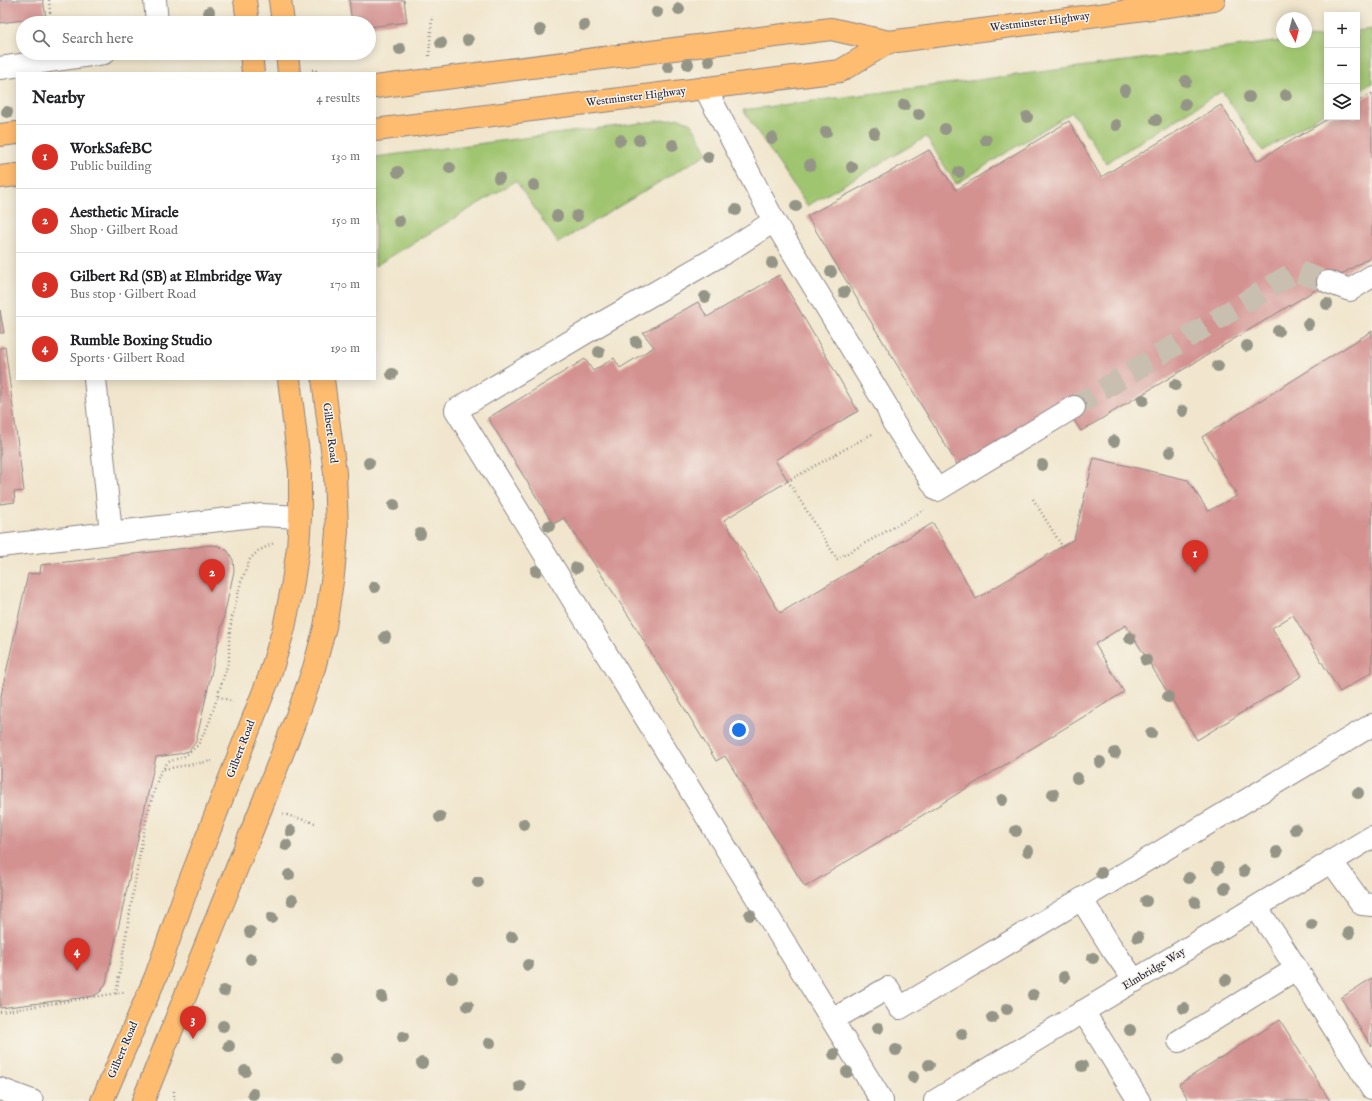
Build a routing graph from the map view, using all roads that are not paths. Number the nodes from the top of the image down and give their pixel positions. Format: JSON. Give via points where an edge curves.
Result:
{"nodes":[{"id":1,"x":155,"y":0,"type":"edge"},
{"id":2,"x":245,"y":0,"type":"edge"},
{"id":3,"x":280,"y":0,"type":"edge"},
{"id":4,"x":1214,"y":0,"type":"edge"},
{"id":5,"x":1191,"y":2,"type":"edge"},
{"id":6,"x":156,"y":16,"type":"edge"},
{"id":7,"x":247,"y":16,"type":"edge"},
{"id":8,"x":282,"y":16,"type":"edge"},
{"id":9,"x":889,"y":42,"type":"junction"},
{"id":10,"x":55,"y":60,"type":"edge"},
{"id":11,"x":252,"y":60,"type":"edge"},
{"id":12,"x":288,"y":60,"type":"edge"},
{"id":13,"x":0,"y":68,"type":"edge"},
{"id":14,"x":253,"y":72,"type":"edge"},
{"id":15,"x":289,"y":72,"type":"edge"},
{"id":16,"x":376,"y":87,"type":"edge"},
{"id":17,"x":705,"y":88,"type":"junction"},
{"id":18,"x":376,"y":130,"type":"edge"},
{"id":19,"x":16,"y":133,"type":"edge"},
{"id":20,"x":0,"y":135,"type":"edge"},
{"id":21,"x":16,"y":175,"type":"edge"},
{"id":22,"x":0,"y":177,"type":"edge"},
{"id":23,"x":774,"y":221,"type":"junction"},
{"id":24,"x":1372,"y":276,"type":"edge"},
{"id":25,"x":1328,"y":282,"type":"tunnel mouth"},
{"id":26,"x":95,"y":380,"type":"edge"},
{"id":27,"x":289,"y":380,"type":"edge"},
{"id":28,"x":323,"y":380,"type":"edge"},
{"id":29,"x":1074,"y":407,"type":"tunnel mouth"},
{"id":30,"x":300,"y":517,"type":"junction"},
{"id":31,"x":112,"y":533,"type":"junction"},
{"id":32,"x":0,"y":546,"type":"edge"},
{"id":33,"x":1372,"y":726,"type":"edge"},
{"id":34,"x":1372,"y":837,"type":"edge"},
{"id":35,"x":1331,"y":861,"type":"junction"},
{"id":36,"x":1082,"y":900,"type":"junction"},
{"id":37,"x":1372,"y":905,"type":"edge"},
{"id":38,"x":1256,"y":907,"type":"junction"},
{"id":39,"x":1296,"y":968,"type":"junction"},
{"id":40,"x":1135,"y":981,"type":"junction"},
{"id":41,"x":1083,"y":1011,"type":"junction"},
{"id":42,"x":832,"y":1020,"type":"junction"},
{"id":43,"x":1179,"y":1041,"type":"dead end"},
{"id":44,"x":1372,"y":1088,"type":"edge"},
{"id":45,"x":0,"y":1089,"type":"edge"},
{"id":46,"x":32,"y":1101,"type":"edge"},
{"id":47,"x":102,"y":1101,"type":"edge"},
{"id":48,"x":143,"y":1101,"type":"edge"},
{"id":49,"x":882,"y":1101,"type":"edge"},
{"id":50,"x":935,"y":1101,"type":"edge"},
{"id":51,"x":1138,"y":1101,"type":"edge"}],
"edges":[{"from":1,"to":6,"type":"street"},
{"from":2,"to":7,"type":"main road"},
{"from":3,"to":8,"type":"main road"},
{"from":4,"to":5,"type":"main road","name":"Westminster Highway"},
{"from":5,"to":9,"type":"main road","name":"Westminster Highway"},
{"from":9,"to":16,"type":"main road","name":"Westminster Highway","via":[[831,29]]},
{"from":9,"to":17,"type":"main road","name":"Westminster Highway","via":[[840,71]]},
{"from":10,"to":13,"type":"street"},
{"from":11,"to":14,"type":"main road"},
{"from":12,"to":15,"type":"main road"},
{"from":17,"to":18,"type":"main road","name":"Westminster Highway"},
{"from":17,"to":23,"type":"street"},
{"from":19,"to":20,"type":"main road"},
{"from":21,"to":22,"type":"main road"},
{"from":23,"to":29,"type":"street","via":[[937,490]]},
{"from":23,"to":42,"type":"street","via":[[726,252],[456,410]]},
{"from":24,"to":25,"type":"street","via":[[1350,290]]},
{"from":26,"to":31,"type":"street"},
{"from":27,"to":30,"type":"main road","name":"Gilbert Road","via":[[300,472]]},
{"from":28,"to":48,"type":"main road","name":"Gilbert Road","via":[[335,473],[337,531],[325,627],[297,715]]},
{"from":30,"to":31,"type":"street","via":[[262,515]]},
{"from":30,"to":47,"type":"main road","name":"Gilbert Road","via":[[292,588],[284,628],[269,678],[187,888],[156,976]]},
{"from":31,"to":32,"type":"street"},
{"from":33,"to":36,"type":"street"},
{"from":34,"to":35,"type":"street","name":"Elmbridge Way"},
{"from":35,"to":37,"type":"street","via":[[1362,904]]},
{"from":35,"to":38,"type":"street","name":"Elmbridge Way"},
{"from":36,"to":40,"type":"street"},
{"from":36,"to":42,"type":"street","via":[[900,1008],[888,988]]},
{"from":38,"to":39,"type":"street"},
{"from":38,"to":40,"type":"street","name":"Elmbridge Way"},
{"from":39,"to":43,"type":"street"},
{"from":39,"to":44,"type":"street"},
{"from":40,"to":41,"type":"street","name":"Elmbridge Way"},
{"from":41,"to":50,"type":"street","name":"Elmbridge Way"},
{"from":41,"to":51,"type":"street"},
{"from":42,"to":49,"type":"street"},
{"from":45,"to":46,"type":"street"}]}
